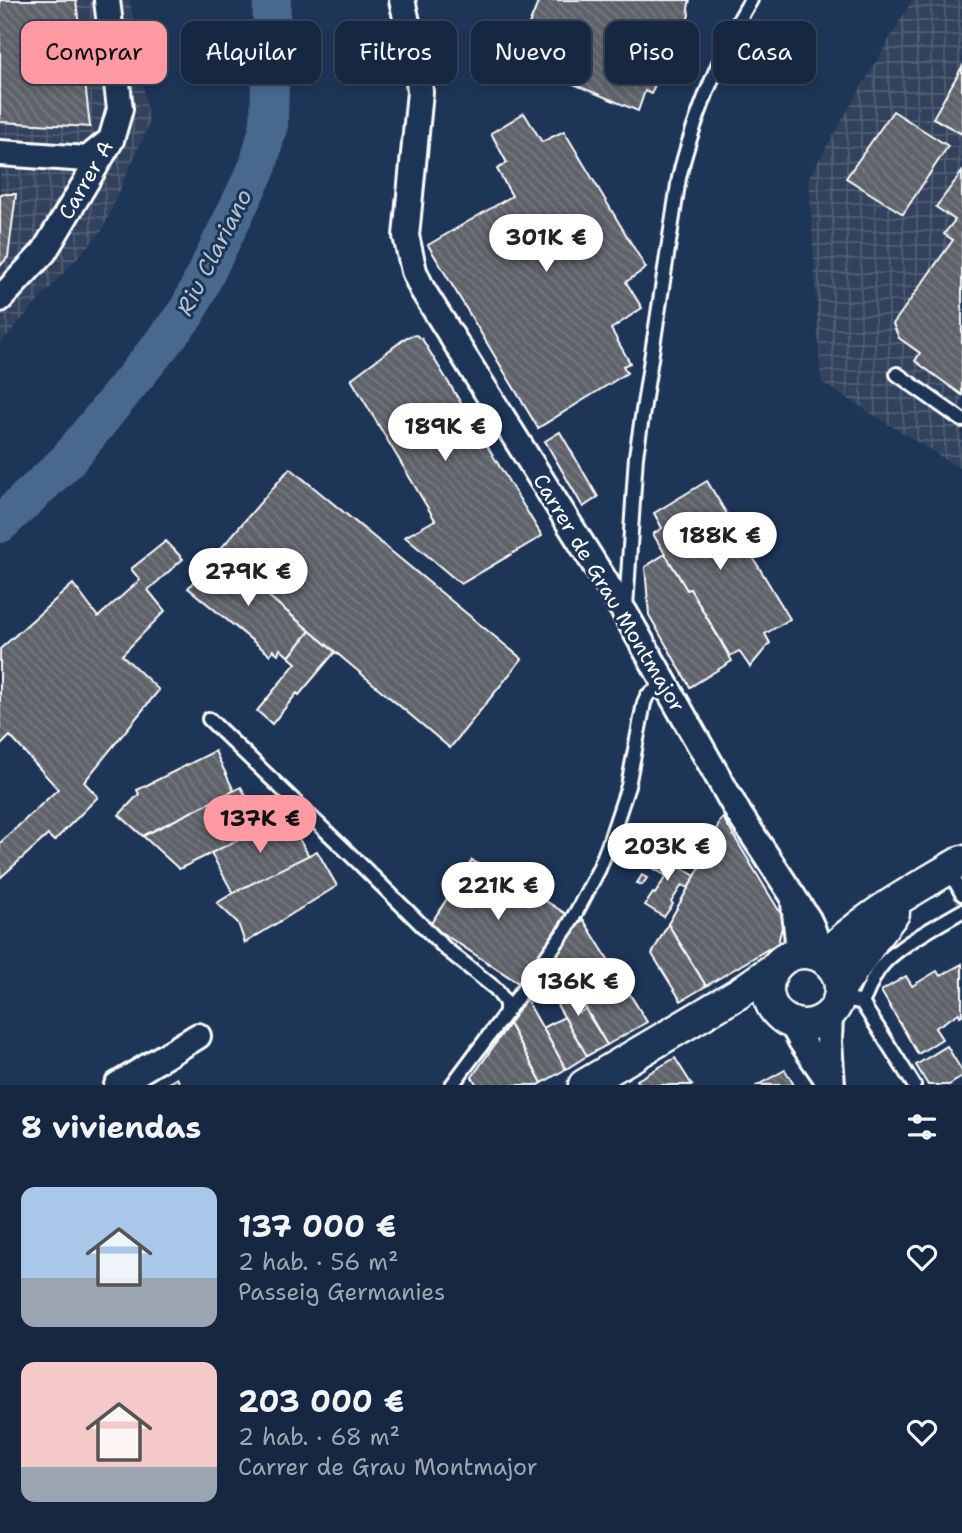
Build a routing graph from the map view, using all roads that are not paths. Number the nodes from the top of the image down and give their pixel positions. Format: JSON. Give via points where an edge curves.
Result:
{"nodes":[{"id":1,"x":107,"y":0,"type":"edge"},
{"id":2,"x":401,"y":0,"type":"edge"},
{"id":3,"x":751,"y":0,"type":"edge"},
{"id":4,"x":111,"y":140,"type":"junction"},
{"id":5,"x":0,"y":153,"type":"edge"},
{"id":6,"x":0,"y":299,"type":"edge"},
{"id":7,"x":897,"y":374,"type":"dead end"},
{"id":8,"x":962,"y":421,"type":"edge"},
{"id":9,"x":625,"y":614,"type":"junction"},
{"id":10,"x":665,"y":683,"type":"junction"},
{"id":11,"x":209,"y":719,"type":"dead end"},
{"id":12,"x":958,"y":875,"type":"edge"},
{"id":13,"x":913,"y":892,"type":"junction"},
{"id":14,"x":962,"y":911,"type":"edge"},
{"id":15,"x":801,"y":959,"type":"junction"},
{"id":16,"x":843,"y":1001,"type":"junction"},
{"id":17,"x":714,"y":1008,"type":"junction"},
{"id":18,"x":506,"y":1013,"type":"junction"},
{"id":19,"x":784,"y":1017,"type":"junction"},
{"id":20,"x":198,"y":1036,"type":"dead end"},
{"id":21,"x":117,"y":1085,"type":"edge"},
{"id":22,"x":452,"y":1085,"type":"edge"},
{"id":23,"x":584,"y":1085,"type":"edge"},
{"id":24,"x":832,"y":1085,"type":"edge"},
{"id":25,"x":914,"y":1085,"type":"edge"}],
"edges":[{"from":1,"to":4,"type":"street","name":"Carrer A","via":[[120,109]]},
{"from":2,"to":9,"type":"street","name":"Carrer de Grau Montmajor","via":[[420,92],[406,236],[414,271]]},
{"from":3,"to":9,"type":"lane","via":[[726,43],[679,178],[636,456]]},
{"from":4,"to":5,"type":"street","via":[[87,159]]},
{"from":4,"to":6,"type":"street","name":"Carrer A","via":[[44,252]]},
{"from":7,"to":8,"type":"lane"},
{"from":9,"to":10,"type":"street","name":"Carrer de Grau Montmajor"},
{"from":10,"to":15,"type":"street","name":"Carrer de Grau Montmajor","via":[[739,814],[815,933],[816,942]]},
{"from":10,"to":18,"type":"lane","via":[[647,696],[644,704],[628,786],[599,869],[567,928]]},
{"from":11,"to":18,"type":"lane","via":[[446,949],[496,989],[506,1003]]},
{"from":12,"to":13,"type":"street"},
{"from":13,"to":15,"type":"street","via":[[839,942]]},
{"from":13,"to":16,"type":"street","via":[[876,936]]},
{"from":14,"to":16,"type":"lane","via":[[900,949]]},
{"from":15,"to":16,"type":"street","via":[[836,971]]},
{"from":15,"to":17,"type":"street"},
{"from":15,"to":19,"type":"street","via":[[768,987],[768,996]]},
{"from":16,"to":19,"type":"street","via":[[811,1024]]},
{"from":16,"to":24,"type":"street","via":[[829,1042]]},
{"from":16,"to":25,"type":"lane"},
{"from":17,"to":19,"type":"street","via":[[772,1009]]},
{"from":17,"to":23,"type":"street"},
{"from":18,"to":22,"type":"lane"},
{"from":19,"to":24,"type":"street"},
{"from":20,"to":21,"type":"street"}]}
